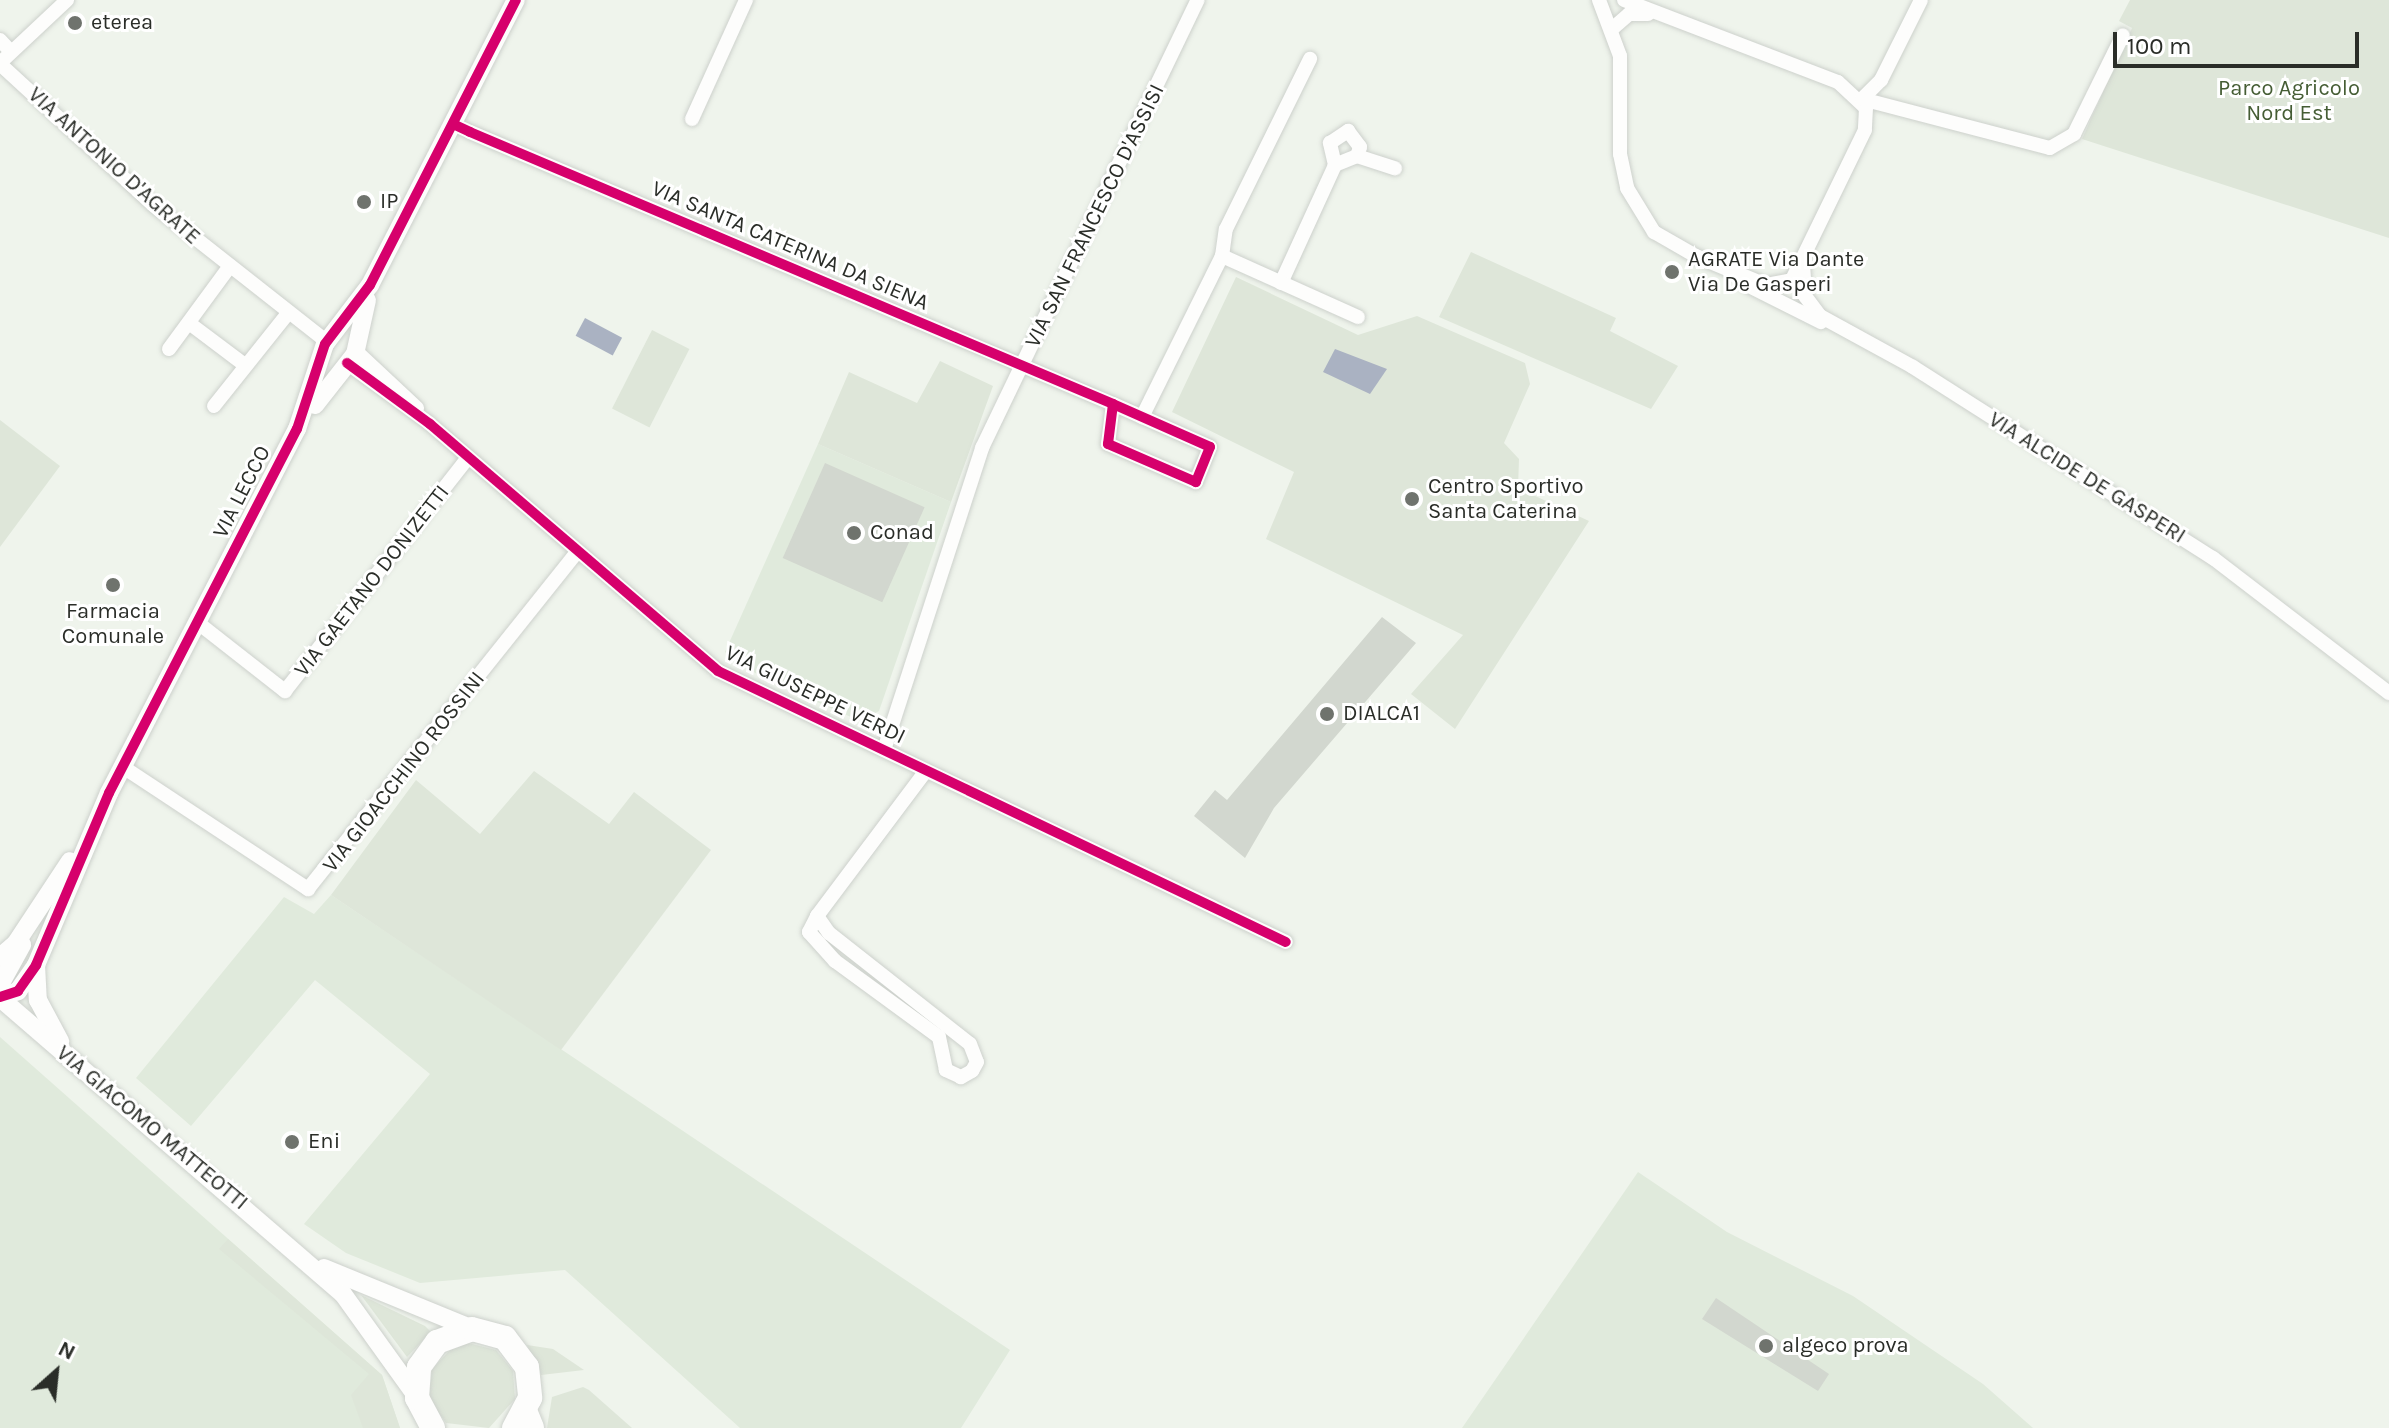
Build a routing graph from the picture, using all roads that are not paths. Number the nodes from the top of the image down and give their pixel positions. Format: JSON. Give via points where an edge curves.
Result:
{"nodes":[{"id":1,"x":67,"y":0,"type":"edge"},
{"id":2,"x":516,"y":0,"type":"edge"},
{"id":3,"x":746,"y":0,"type":"edge"},
{"id":4,"x":1198,"y":0,"type":"edge"},
{"id":5,"x":1599,"y":0,"type":"edge"},
{"id":6,"x":1624,"y":0,"type":"edge"},
{"id":7,"x":1921,"y":0,"type":"edge"},
{"id":8,"x":1664,"y":17,"type":"junction"},
{"id":9,"x":1613,"y":28,"type":"junction"},
{"id":10,"x":2123,"y":35,"type":"dead end"},
{"id":11,"x":0,"y":40,"type":"edge"},
{"id":12,"x":11,"y":52,"type":"junction"},
{"id":13,"x":1310,"y":59,"type":"dead end"},
{"id":14,"x":0,"y":63,"type":"edge"},
{"id":15,"x":1862,"y":99,"type":"junction"},
{"id":16,"x":692,"y":119,"type":"dead end"},
{"id":17,"x":453,"y":124,"type":"junction"},
{"id":18,"x":1357,"y":156,"type":"junction"},
{"id":19,"x":1335,"y":165,"type":"junction"},
{"id":20,"x":1395,"y":168,"type":"dead end"},
{"id":21,"x":1222,"y":256,"type":"junction"},
{"id":22,"x":1696,"y":256,"type":"junction"},
{"id":23,"x":1803,"y":264,"type":"junction"},
{"id":24,"x":230,"y":266,"type":"junction"},
{"id":25,"x":1281,"y":283,"type":"junction"},
{"id":26,"x":370,"y":285,"type":"junction"},
{"id":27,"x":289,"y":312,"type":"junction"},
{"id":28,"x":1358,"y":317,"type":"dead end"},
{"id":29,"x":189,"y":323,"type":"junction"},
{"id":30,"x":1837,"y":328,"type":"junction"},
{"id":31,"x":328,"y":343,"type":"junction"},
{"id":32,"x":169,"y":349,"type":"dead end"},
{"id":33,"x":350,"y":355,"type":"junction"},
{"id":34,"x":245,"y":365,"type":"junction"},
{"id":35,"x":1023,"y":367,"type":"junction"},
{"id":36,"x":1113,"y":404,"type":"junction"},
{"id":37,"x":214,"y":406,"type":"dead end"},
{"id":38,"x":1142,"y":417,"type":"junction"},
{"id":39,"x":297,"y":429,"type":"junction"},
{"id":40,"x":468,"y":458,"type":"junction"},
{"id":41,"x":575,"y":554,"type":"junction"},
{"id":42,"x":197,"y":622,"type":"junction"},
{"id":43,"x":2389,"y":693,"type":"edge"},
{"id":44,"x":884,"y":750,"type":"junction"},
{"id":45,"x":123,"y":767,"type":"junction"},
{"id":46,"x":925,"y":772,"type":"junction"},
{"id":47,"x":99,"y":815,"type":"junction"},
{"id":48,"x":44,"y":904,"type":"junction"},
{"id":49,"x":817,"y":916,"type":"junction"},
{"id":50,"x":1286,"y":942,"type":"dead end"},
{"id":51,"x":0,"y":957,"type":"edge"},
{"id":52,"x":36,"y":965,"type":"junction"},
{"id":53,"x":0,"y":985,"type":"edge"},
{"id":54,"x":0,"y":998,"type":"edge"},
{"id":55,"x":82,"y":1068,"type":"junction"},
{"id":56,"x":305,"y":1258,"type":"junction"},
{"id":57,"x":473,"y":1329,"type":"junction"},
{"id":58,"x":426,"y":1418,"type":"edge"},
{"id":59,"x":524,"y":1423,"type":"edge"}],
"edges":[{"from":1,"to":12,"type":"street"},
{"from":2,"to":17,"type":"street","name":"VIA LECCO"},
{"from":3,"to":16,"type":"street"},
{"from":4,"to":35,"type":"street","name":"VIA SAN FRANCESCO D'ASSISI"},
{"from":5,"to":9,"type":"street"},
{"from":6,"to":8,"type":"street"},
{"from":7,"to":15,"type":"street","via":[[1881,80]]},
{"from":8,"to":9,"type":"street","via":[[1629,14]]},
{"from":8,"to":15,"type":"street","via":[[1838,82]]},
{"from":9,"to":22,"type":"street","via":[[1621,62],[1620,163],[1627,188],[1654,232]]},
{"from":10,"to":15,"type":"street","via":[[2074,134],[2050,148]]},
{"from":11,"to":12,"type":"street"},
{"from":12,"to":14,"type":"street"},
{"from":13,"to":21,"type":"street","via":[[1226,229]]},
{"from":14,"to":24,"type":"street","name":"VIA ANTONIO D'AGRATE"},
{"from":15,"to":23,"type":"street","via":[[1867,125]]},
{"from":17,"to":26,"type":"street","name":"VIA LECCO"},
{"from":17,"to":35,"type":"street","name":"VIA SANTA CATERINA DA SIENA"},
{"from":18,"to":19,"type":"street"},
{"from":18,"to":19,"type":"street","via":[[1356,137],[1337,134],[1330,143]]},
{"from":18,"to":20,"type":"street"},
{"from":19,"to":25,"type":"street"},
{"from":21,"to":25,"type":"street"},
{"from":21,"to":38,"type":"street"},
{"from":22,"to":23,"type":"street","via":[[1772,285],[1792,280]]},
{"from":22,"to":30,"type":"street"},
{"from":23,"to":30,"type":"street","name":"VIA ALCIDE DE GASPERI","via":[[1807,301]]},
{"from":24,"to":27,"type":"street","name":"VIA ANTONIO D'AGRATE"},
{"from":24,"to":29,"type":"street"},
{"from":25,"to":28,"type":"street"},
{"from":26,"to":31,"type":"street","name":"VIA LECCO"},
{"from":26,"to":33,"type":"street","name":"VIA LECCO"},
{"from":27,"to":31,"type":"street","name":"VIA ANTONIO D'AGRATE"},
{"from":27,"to":34,"type":"street"},
{"from":29,"to":32,"type":"street"},
{"from":29,"to":34,"type":"street"},
{"from":30,"to":43,"type":"street","name":"VIA ALCIDE DE GASPERI","via":[[1913,367],[2213,558]]},
{"from":31,"to":33,"type":"street","via":[[346,335]]},
{"from":31,"to":33,"type":"street","via":[[333,364]]},
{"from":31,"to":39,"type":"street","name":"VIA LECCO"},
{"from":33,"to":39,"type":"street","name":"VIA LECCO"},
{"from":33,"to":40,"type":"street","name":"VIA GIUSEPPE VERDI"},
{"from":34,"to":37,"type":"street"},
{"from":35,"to":36,"type":"street","name":"VIA SANTA CATERINA DA SIENA"},
{"from":35,"to":44,"type":"street","name":"VIA SAN FRANCESCO D'ASSISI","via":[[982,448]]},
{"from":36,"to":38,"type":"street","name":"VIA SANTA CATERINA DA SIENA"},
{"from":36,"to":38,"type":"street","name":"VIA SANTA CATERINA DA SIENA","via":[[1108,444],[1196,482],[1210,447]]},
{"from":39,"to":42,"type":"street","name":"VIA LECCO"},
{"from":40,"to":41,"type":"street","name":"VIA GIUSEPPE VERDI"},
{"from":40,"to":42,"type":"street","name":"VIA GAETANO DONIZETTI","via":[[285,691]]},
{"from":41,"to":44,"type":"street","name":"VIA GIUSEPPE VERDI","via":[[718,671]]},
{"from":41,"to":45,"type":"street","name":"VIA GIOACCHINO ROSSINI","via":[[308,889]]},
{"from":42,"to":45,"type":"street","name":"VIA LECCO"},
{"from":44,"to":46,"type":"street","name":"VIA GIUSEPPE VERDI"},
{"from":45,"to":47,"type":"street","name":"VIA LECCO"},
{"from":46,"to":49,"type":"street"},
{"from":46,"to":50,"type":"street","name":"VIA GIUSEPPE VERDI"},
{"from":47,"to":48,"type":"street","name":"VIA LECCO"},
{"from":47,"to":52,"type":"street","name":"VIA LECCO"},
{"from":48,"to":51,"type":"street","name":"VIA LECCO"},
{"from":48,"to":53,"type":"street","name":"VIA LECCO"},
{"from":49,"to":49,"type":"street","via":[[809,932],[835,961],[939,1037],[946,1070],[961,1077],[972,1071],[977,1062],[970,1044],[829,933]]},
{"from":52,"to":54,"type":"street","name":"VIA LECCO","via":[[18,991]]},
{"from":52,"to":55,"type":"street","via":[[42,1011]]},
{"from":54,"to":55,"type":"street","name":"VIA GIACOMO MATTEOTTI"},
{"from":55,"to":56,"type":"street","name":"VIA GIACOMO MATTEOTTI"},
{"from":56,"to":57,"type":"street","name":"VIA GIACOMO MATTEOTTI"},
{"from":56,"to":58,"type":"street","name":"VIA GIACOMO MATTEOTTI","via":[[373,1328]]},
{"from":57,"to":58,"type":"main road","via":[[447,1335],[429,1351],[417,1373]]},
{"from":57,"to":59,"type":"main road","via":[[497,1334],[520,1352],[531,1383]]}]}
